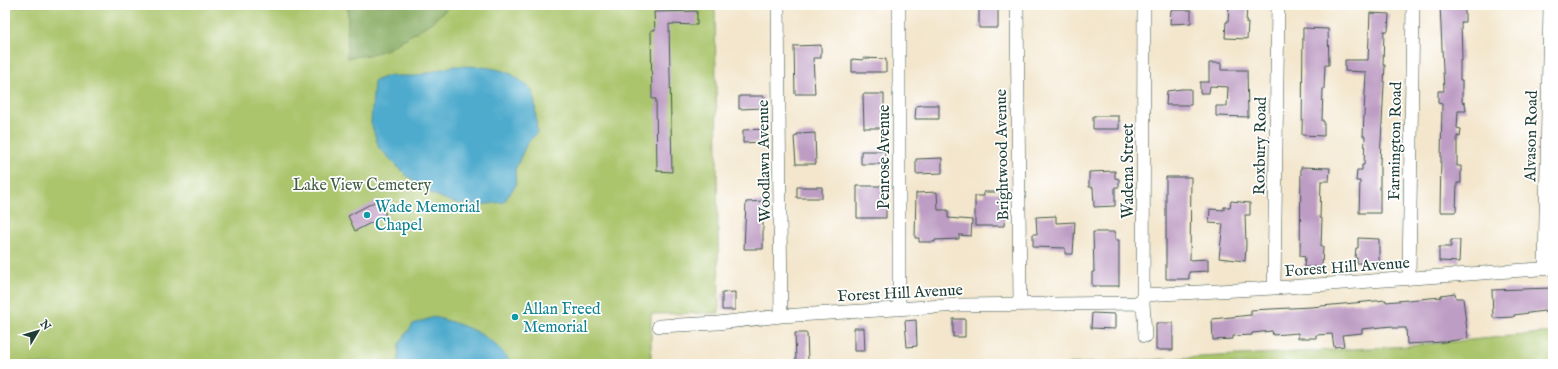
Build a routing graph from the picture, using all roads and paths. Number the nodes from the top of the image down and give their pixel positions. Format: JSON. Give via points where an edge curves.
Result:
{"nodes":[{"id":1,"x":778,"y":5,"type":"edge"},
{"id":2,"x":899,"y":5,"type":"edge"},
{"id":3,"x":1017,"y":5,"type":"edge"},
{"id":4,"x":1144,"y":5,"type":"edge"},
{"id":5,"x":1278,"y":5,"type":"edge"},
{"id":6,"x":1413,"y":5,"type":"edge"},
{"id":7,"x":1550,"y":5,"type":"edge"},
{"id":8,"x":1549,"y":268,"type":"edge"},
{"id":9,"x":1409,"y":278,"type":"junction"},
{"id":10,"x":1274,"y":288,"type":"junction"},
{"id":11,"x":1143,"y":299,"type":"junction"},
{"id":12,"x":1020,"y":305,"type":"junction"},
{"id":13,"x":899,"y":310,"type":"junction"},
{"id":14,"x":781,"y":316,"type":"junction"},
{"id":15,"x":659,"y":326,"type":"dead end"},
{"id":16,"x":1145,"y":336,"type":"dead end"}],
"edges":[{"from":1,"to":14,"type":"street","name":"Woodlawn Avenue"},
{"from":2,"to":13,"type":"street","name":"Penrose Avenue"},
{"from":3,"to":12,"type":"street","name":"Brightwood Avenue"},
{"from":4,"to":11,"type":"street","name":"Wadena Street"},
{"from":5,"to":10,"type":"street","name":"Roxbury Road"},
{"from":6,"to":9,"type":"street","name":"Farmington Road"},
{"from":7,"to":8,"type":"street","name":"Alvason Road"},
{"from":8,"to":9,"type":"street","name":"Forest Hill Avenue"},
{"from":9,"to":10,"type":"street","name":"Forest Hill Avenue"},
{"from":10,"to":11,"type":"street","name":"Forest Hill Avenue"},
{"from":11,"to":12,"type":"street","name":"Forest Hill Avenue"},
{"from":11,"to":16,"type":"street","name":"Wadena Street"},
{"from":12,"to":13,"type":"street","name":"Forest Hill Avenue","via":[[960,305]]},
{"from":13,"to":14,"type":"street","name":"Forest Hill Avenue"},
{"from":14,"to":15,"type":"street","name":"Forest Hill Avenue"}]}
